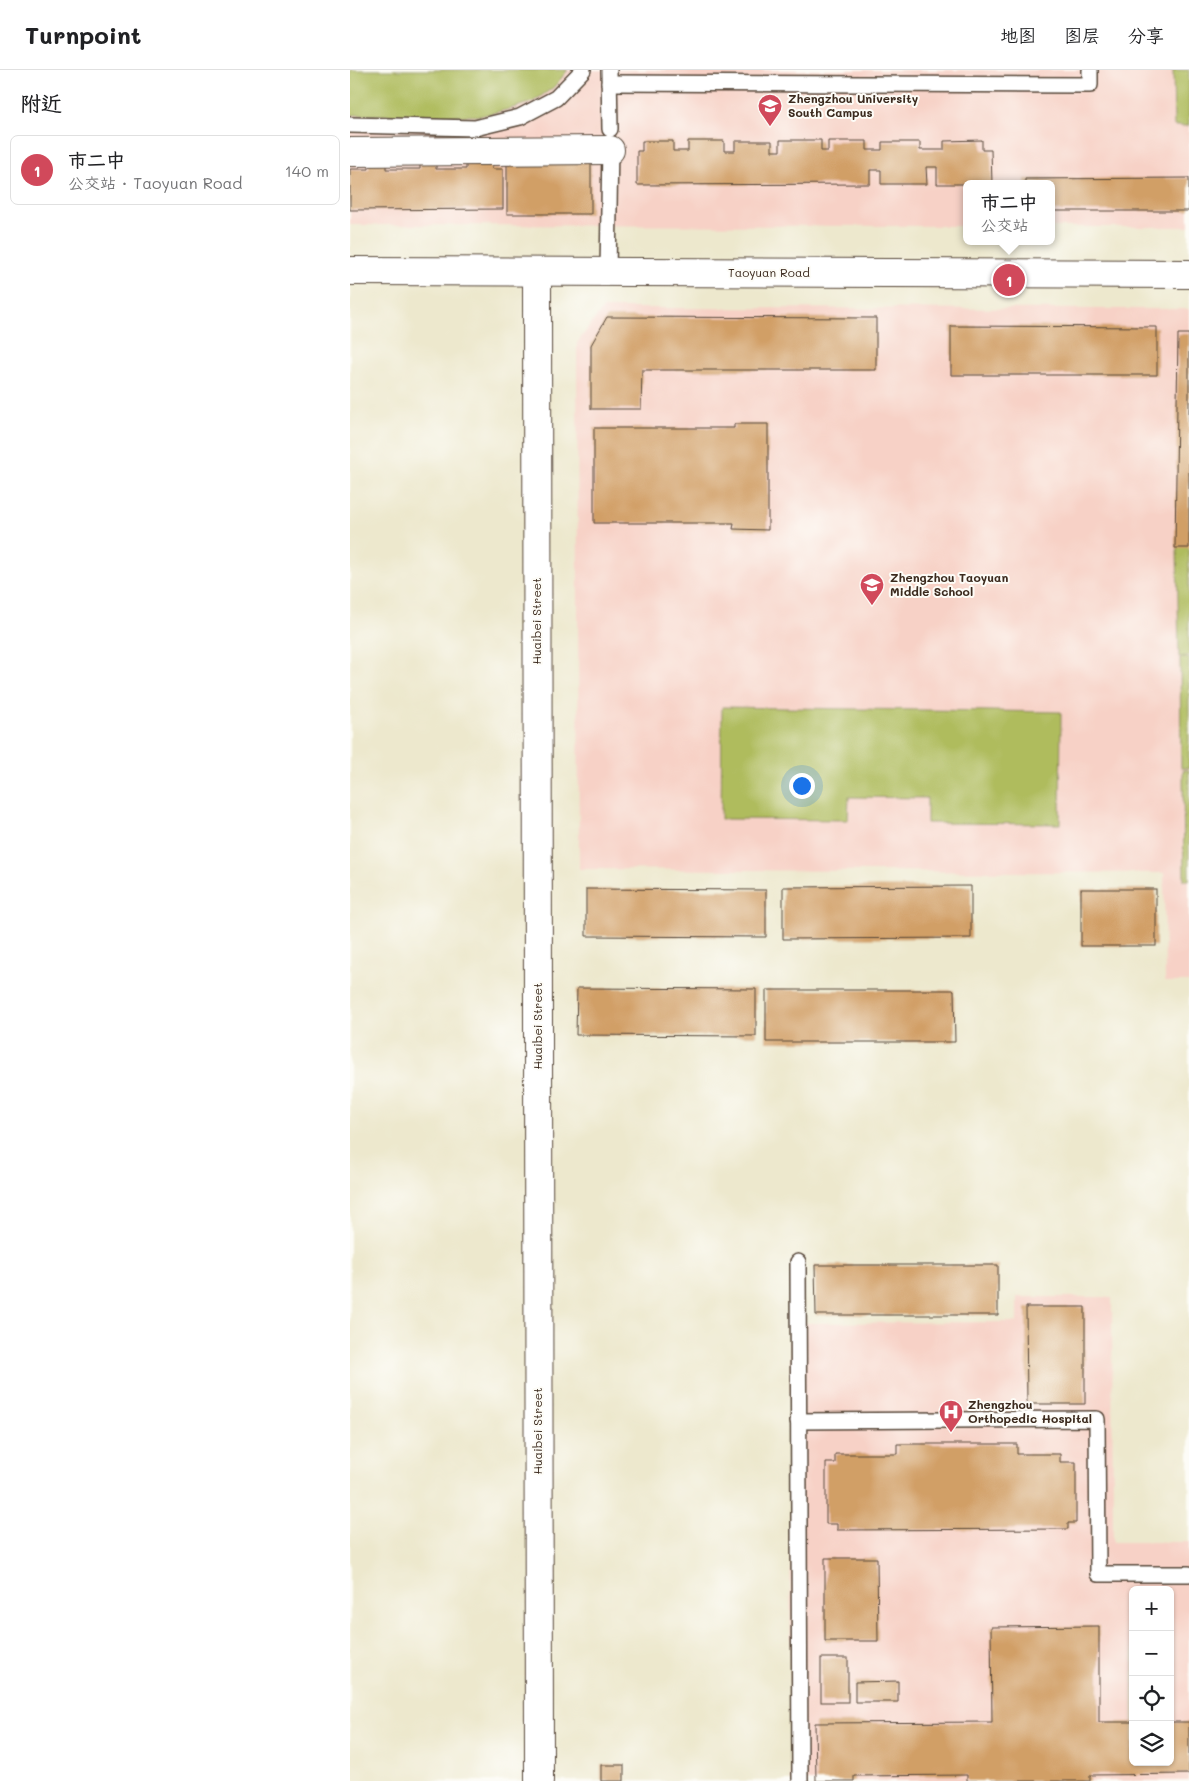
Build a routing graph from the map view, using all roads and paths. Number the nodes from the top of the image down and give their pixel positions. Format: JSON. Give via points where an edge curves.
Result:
{"nodes":[{"id":1,"x":583,"y":70,"type":"edge"},
{"id":2,"x":1090,"y":70,"type":"edge"},
{"id":3,"x":609,"y":76,"type":"edge"},
{"id":4,"x":350,"y":125,"type":"edge"},
{"id":5,"x":610,"y":141,"type":"junction"},
{"id":6,"x":350,"y":152,"type":"edge"},
{"id":7,"x":350,"y":271,"type":"edge"},
{"id":8,"x":536,"y":272,"type":"junction"},
{"id":9,"x":608,"y":272,"type":"junction"},
{"id":10,"x":1189,"y":274,"type":"edge"},
{"id":11,"x":798,"y":1262,"type":"dead end"},
{"id":12,"x":798,"y":1421,"type":"junction"},
{"id":13,"x":1189,"y":1574,"type":"edge"},
{"id":14,"x":538,"y":1781,"type":"edge"},
{"id":15,"x":800,"y":1781,"type":"edge"}],
"edges":[{"from":1,"to":4,"type":"lane","via":[[556,98],[520,116],[475,128]]},
{"from":2,"to":3,"type":"lane","via":[[1090,85]]},
{"from":3,"to":5,"type":"lane"},
{"from":5,"to":6,"type":"street"},
{"from":5,"to":9,"type":"lane"},
{"from":7,"to":8,"type":"street","name":"Taoyuan Road"},
{"from":8,"to":9,"type":"street","name":"Taoyuan Road"},
{"from":8,"to":14,"type":"street","name":"Huaibei Street"},
{"from":9,"to":10,"type":"street","name":"Taoyuan Road"},
{"from":11,"to":12,"type":"lane"},
{"from":12,"to":13,"type":"lane","via":[[1098,1420],[1098,1574]]},
{"from":12,"to":15,"type":"lane"}]}
